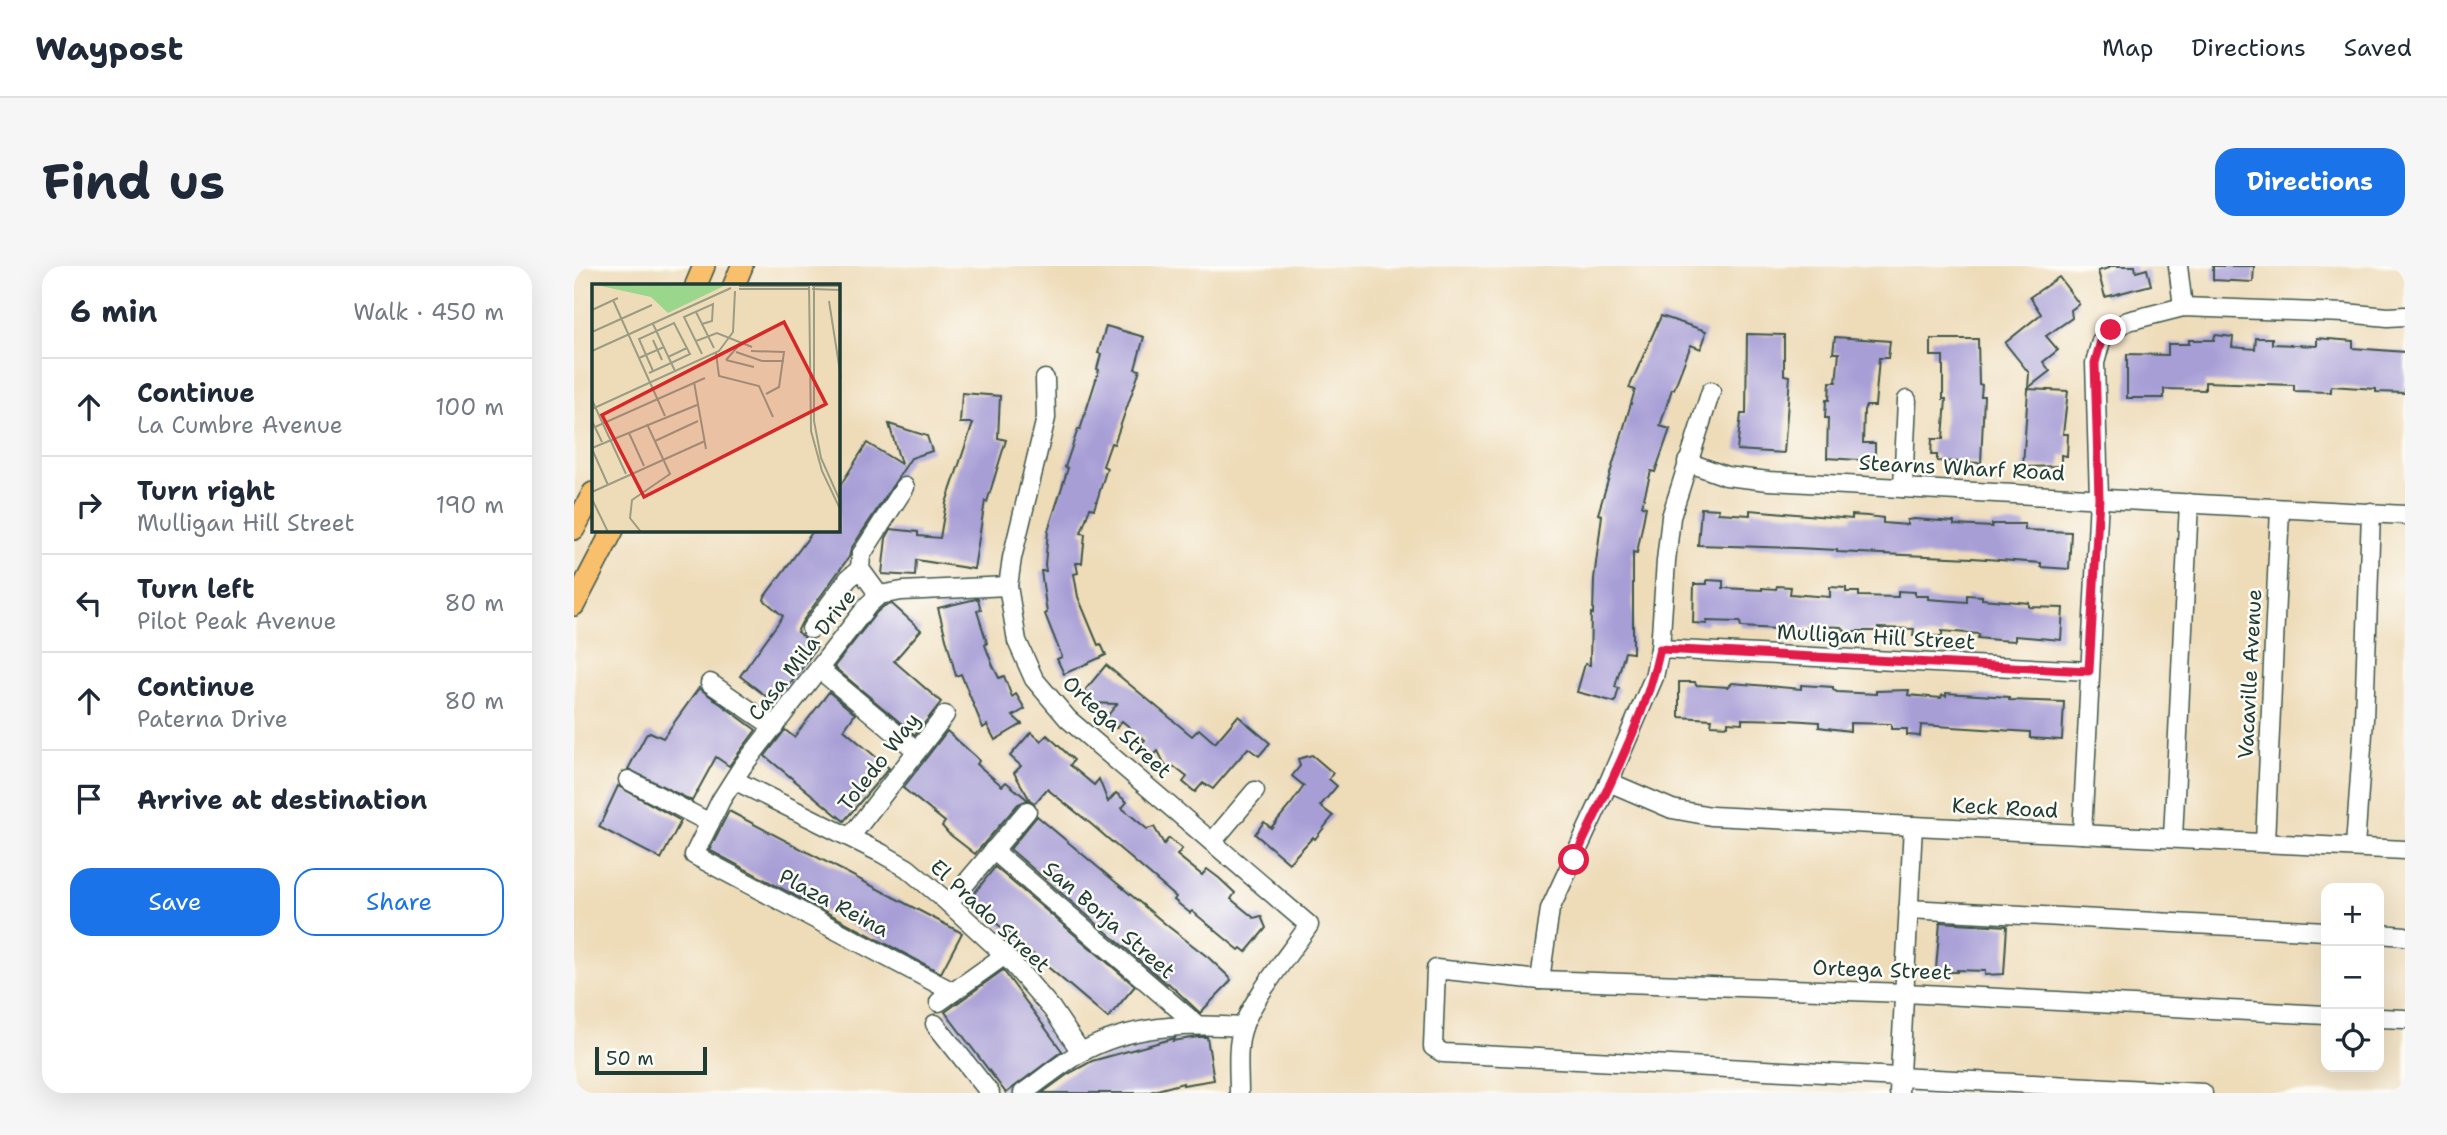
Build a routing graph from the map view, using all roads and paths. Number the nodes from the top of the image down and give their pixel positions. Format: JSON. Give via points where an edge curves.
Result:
{"nodes":[{"id":1,"x":704,"y":266,"type":"edge"},
{"id":2,"x":742,"y":266,"type":"edge"},
{"id":3,"x":2178,"y":266,"type":"edge"},
{"id":4,"x":696,"y":284,"type":"edge"},
{"id":5,"x":734,"y":284,"type":"edge"},
{"id":6,"x":2183,"y":307,"type":"junction"},
{"id":7,"x":2405,"y":316,"type":"edge"},
{"id":8,"x":1045,"y":379,"type":"dead end"},
{"id":9,"x":1712,"y":391,"type":"dead end"},
{"id":10,"x":1907,"y":400,"type":"dead end"},
{"id":11,"x":1687,"y":463,"type":"junction"},
{"id":12,"x":905,"y":487,"type":"dead end"},
{"id":13,"x":1903,"y":488,"type":"junction"},
{"id":14,"x":592,"y":495,"type":"edge"},
{"id":15,"x":2099,"y":498,"type":"junction"},
{"id":16,"x":2189,"y":503,"type":"junction"},
{"id":17,"x":2280,"y":509,"type":"junction"},
{"id":18,"x":2371,"y":512,"type":"junction"},
{"id":19,"x":2405,"y":515,"type":"edge"},
{"id":20,"x":574,"y":529,"type":"edge"},
{"id":21,"x":612,"y":532,"type":"edge"},
{"id":22,"x":860,"y":569,"type":"junction"},
{"id":23,"x":1008,"y":586,"type":"junction"},
{"id":24,"x":879,"y":595,"type":"junction"},
{"id":25,"x":574,"y":605,"type":"edge"},
{"id":26,"x":811,"y":629,"type":"dead end"},
{"id":27,"x":1660,"y":649,"type":"junction"},
{"id":28,"x":819,"y":669,"type":"junction"},
{"id":29,"x":2089,"y":671,"type":"junction"},
{"id":30,"x":710,"y":683,"type":"dead end"},
{"id":31,"x":945,"y":715,"type":"dead end"},
{"id":32,"x":774,"y":727,"type":"junction"},
{"id":33,"x":917,"y":751,"type":"junction"},
{"id":34,"x":734,"y":779,"type":"junction"},
{"id":35,"x":628,"y":780,"type":"dead end"},
{"id":36,"x":1609,"y":782,"type":"junction"},
{"id":37,"x":1255,"y":791,"type":"dead end"},
{"id":38,"x":1027,"y":811,"type":"dead end"},
{"id":39,"x":710,"y":823,"type":"junction"},
{"id":40,"x":1913,"y":826,"type":"junction"},
{"id":41,"x":2082,"y":834,"type":"junction"},
{"id":42,"x":850,"y":837,"type":"junction"},
{"id":43,"x":2173,"y":838,"type":"junction"},
{"id":44,"x":1212,"y":842,"type":"junction"},
{"id":45,"x":2265,"y":842,"type":"junction"},
{"id":46,"x":2355,"y":847,"type":"junction"},
{"id":47,"x":993,"y":850,"type":"junction"},
{"id":48,"x":2405,"y":850,"type":"edge"},
{"id":49,"x":694,"y":855,"type":"joint"},
{"id":50,"x":949,"y":903,"type":"junction"},
{"id":51,"x":1908,"y":909,"type":"junction"},
{"id":52,"x":2321,"y":932,"type":"edge"},
{"id":53,"x":2384,"y":934,"type":"edge"},
{"id":54,"x":2405,"y":936,"type":"edge"},
{"id":55,"x":1005,"y":955,"type":"junction"},
{"id":56,"x":1540,"y":980,"type":"junction"},
{"id":57,"x":1905,"y":993,"type":"junction"},
{"id":58,"x":2321,"y":1015,"type":"edge"},
{"id":59,"x":2384,"y":1018,"type":"edge"},
{"id":60,"x":2405,"y":1019,"type":"edge"},
{"id":61,"x":935,"y":1024,"type":"dead end"},
{"id":62,"x":1196,"y":1024,"type":"junction"},
{"id":63,"x":1243,"y":1027,"type":"junction"},
{"id":64,"x":1081,"y":1052,"type":"junction"},
{"id":65,"x":1900,"y":1086,"type":"edge"},
{"id":66,"x":990,"y":1093,"type":"edge"},
{"id":67,"x":1023,"y":1093,"type":"edge"},
{"id":68,"x":1239,"y":1093,"type":"edge"},
{"id":69,"x":2203,"y":1093,"type":"edge"}],
"edges":[{"from":1,"to":4,"type":"main road"},
{"from":2,"to":5,"type":"main road"},
{"from":3,"to":6,"type":"street"},
{"from":6,"to":7,"type":"street"},
{"from":6,"to":15,"type":"street","via":[[2128,321],[2101,341],[2095,363]]},
{"from":8,"to":23,"type":"street","name":"Ortega Street","via":[[1046,418]]},
{"from":9,"to":11,"type":"street"},
{"from":10,"to":13,"type":"street"},
{"from":11,"to":13,"type":"street","name":"Stearns Wharf Road","via":[[1742,479]]},
{"from":11,"to":27,"type":"street","via":[[1669,534]]},
{"from":12,"to":22,"type":"street","via":[[861,555]]},
{"from":13,"to":15,"type":"street","name":"Stearns Wharf Road"},
{"from":14,"to":20,"type":"main road"},
{"from":15,"to":16,"type":"street","name":"Stearns Wharf Road"},
{"from":15,"to":29,"type":"street"},
{"from":16,"to":17,"type":"street","name":"Stearns Wharf Road"},
{"from":16,"to":43,"type":"street"},
{"from":17,"to":18,"type":"street","name":"Stearns Wharf Road"},
{"from":17,"to":45,"type":"street","name":"Vacaville Avenue"},
{"from":18,"to":19,"type":"street","name":"Stearns Wharf Road"},
{"from":18,"to":46,"type":"street"},
{"from":21,"to":25,"type":"main road"},
{"from":22,"to":24,"type":"street"},
{"from":22,"to":26,"type":"street"},
{"from":23,"to":24,"type":"street","name":"Casa Mila Drive"},
{"from":23,"to":44,"type":"street","name":"Ortega Street","via":[[1017,640],[1034,679],[1068,719]]},
{"from":24,"to":28,"type":"street","name":"Casa Mila Drive"},
{"from":27,"to":29,"type":"street","name":"Mulligan Hill Street"},
{"from":27,"to":36,"type":"street","via":[[1644,704]]},
{"from":28,"to":32,"type":"street","name":"Casa Mila Drive"},
{"from":28,"to":33,"type":"street"},
{"from":29,"to":41,"type":"street"},
{"from":30,"to":32,"type":"street"},
{"from":31,"to":33,"type":"street","name":"Toledo Way"},
{"from":32,"to":34,"type":"street","name":"Casa Mila Drive"},
{"from":33,"to":42,"type":"street","name":"Toledo Way"},
{"from":34,"to":39,"type":"street","name":"Casa Mila Drive"},
{"from":34,"to":42,"type":"street","name":"El Prado Street"},
{"from":35,"to":39,"type":"street"},
{"from":36,"to":40,"type":"street","name":"Keck Road","via":[[1690,813]]},
{"from":36,"to":56,"type":"street","via":[[1550,909]]},
{"from":37,"to":44,"type":"street"},
{"from":38,"to":47,"type":"street"},
{"from":39,"to":49,"type":"street","name":"Casa Mila Drive"},
{"from":40,"to":41,"type":"street","name":"Keck Road"},
{"from":40,"to":51,"type":"street"},
{"from":41,"to":43,"type":"street","name":"Keck Road"},
{"from":42,"to":50,"type":"street","name":"El Prado Street","via":[[907,869]]},
{"from":43,"to":45,"type":"street","name":"Keck Road"},
{"from":44,"to":63,"type":"street","name":"Ortega Street","via":[[1309,925]]},
{"from":45,"to":46,"type":"street","name":"Keck Road"},
{"from":46,"to":48,"type":"street","name":"Keck Road"},
{"from":47,"to":50,"type":"street"},
{"from":47,"to":62,"type":"street","name":"San Borja Street"},
{"from":49,"to":55,"type":"street","name":"Plaza Reina","via":[[946,997]]},
{"from":50,"to":55,"type":"street","name":"El Prado Street"},
{"from":51,"to":52,"type":"street"},
{"from":51,"to":57,"type":"street"},
{"from":53,"to":54,"type":"street"},
{"from":55,"to":64,"type":"street","name":"El Prado Street","via":[[1052,1009]]},
{"from":56,"to":57,"type":"street","name":"Ortega Street"},
{"from":56,"to":65,"type":"street","name":"Ortega Street","via":[[1436,969],[1433,1047],[1443,1053]]},
{"from":57,"to":58,"type":"street","name":"Ortega Street"},
{"from":57,"to":65,"type":"street"},
{"from":59,"to":60,"type":"street"},
{"from":61,"to":66,"type":"street"},
{"from":62,"to":63,"type":"street"},
{"from":62,"to":64,"type":"street","via":[[1156,1028]]},
{"from":63,"to":68,"type":"street"},
{"from":64,"to":67,"type":"street"},
{"from":65,"to":69,"type":"street"}]}
